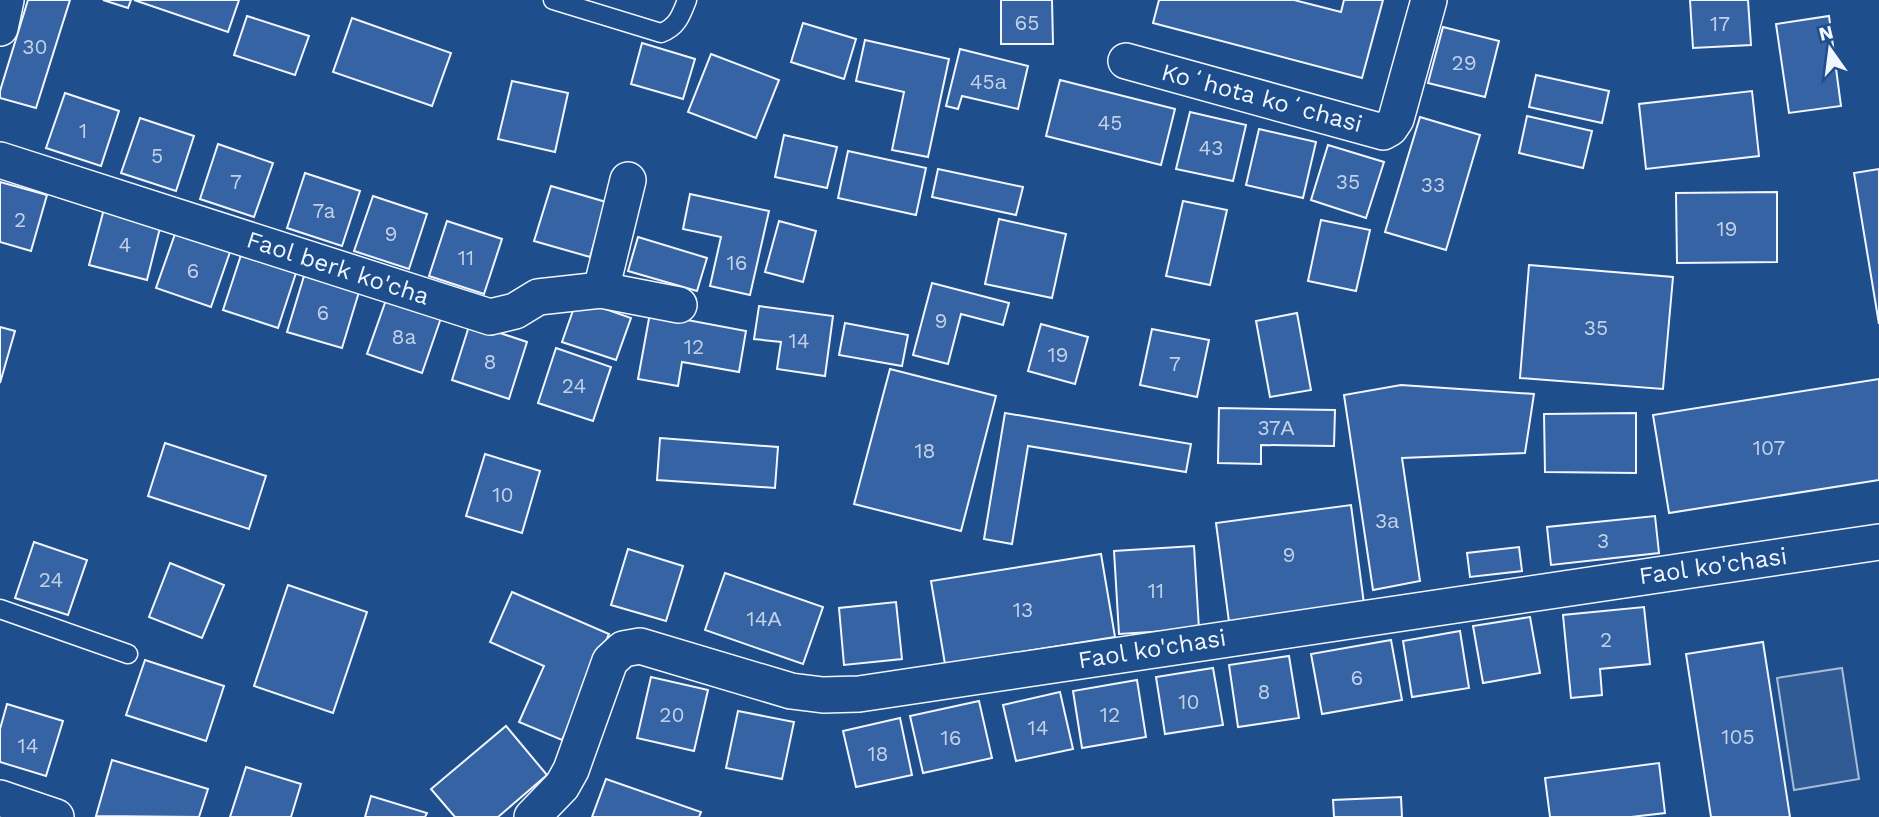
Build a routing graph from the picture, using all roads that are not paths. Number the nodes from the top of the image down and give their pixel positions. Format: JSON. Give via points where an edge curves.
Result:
{"nodes":[{"id":1,"x":6,"y":0,"type":"edge"},
{"id":2,"x":553,"y":0,"type":"edge"},
{"id":3,"x":687,"y":0,"type":"edge"},
{"id":4,"x":1429,"y":0,"type":"edge"},
{"id":5,"x":0,"y":28,"type":"edge"},
{"id":6,"x":1126,"y":61,"type":"dead end"},
{"id":7,"x":0,"y":160,"type":"edge"},
{"id":8,"x":628,"y":180,"type":"dead end"},
{"id":9,"x":601,"y":290,"type":"junction"},
{"id":10,"x":679,"y":305,"type":"dead end"},
{"id":11,"x":1879,"y":542,"type":"edge"},
{"id":12,"x":0,"y":609,"type":"edge"},
{"id":13,"x":128,"y":654,"type":"dead end"},
{"id":14,"x":0,"y":798,"type":"edge"},
{"id":15,"x":56,"y":817,"type":"edge"},
{"id":16,"x":532,"y":817,"type":"edge"}],
"edges":[{"from":1,"to":5,"type":"street"},
{"from":2,"to":3,"type":"lane","via":[[661,33],[678,22]]},
{"from":4,"to":6,"type":"street","name":"Koʻhota koʻchasi","via":[[1396,119],[1383,132]]},
{"from":7,"to":9,"type":"street","name":"Faol berk ko'cha","via":[[490,317],[515,311],[538,297]]},
{"from":8,"to":9,"type":"street"},
{"from":9,"to":10,"type":"street","name":"Faol berk ko'cha"},
{"from":11,"to":16,"type":"street","name":"Faol ko'chasi","via":[[859,694],[792,691],[640,646],[623,649],[610,661],[571,770]]},
{"from":12,"to":13,"type":"lane"},
{"from":14,"to":15,"type":"street"}]}
